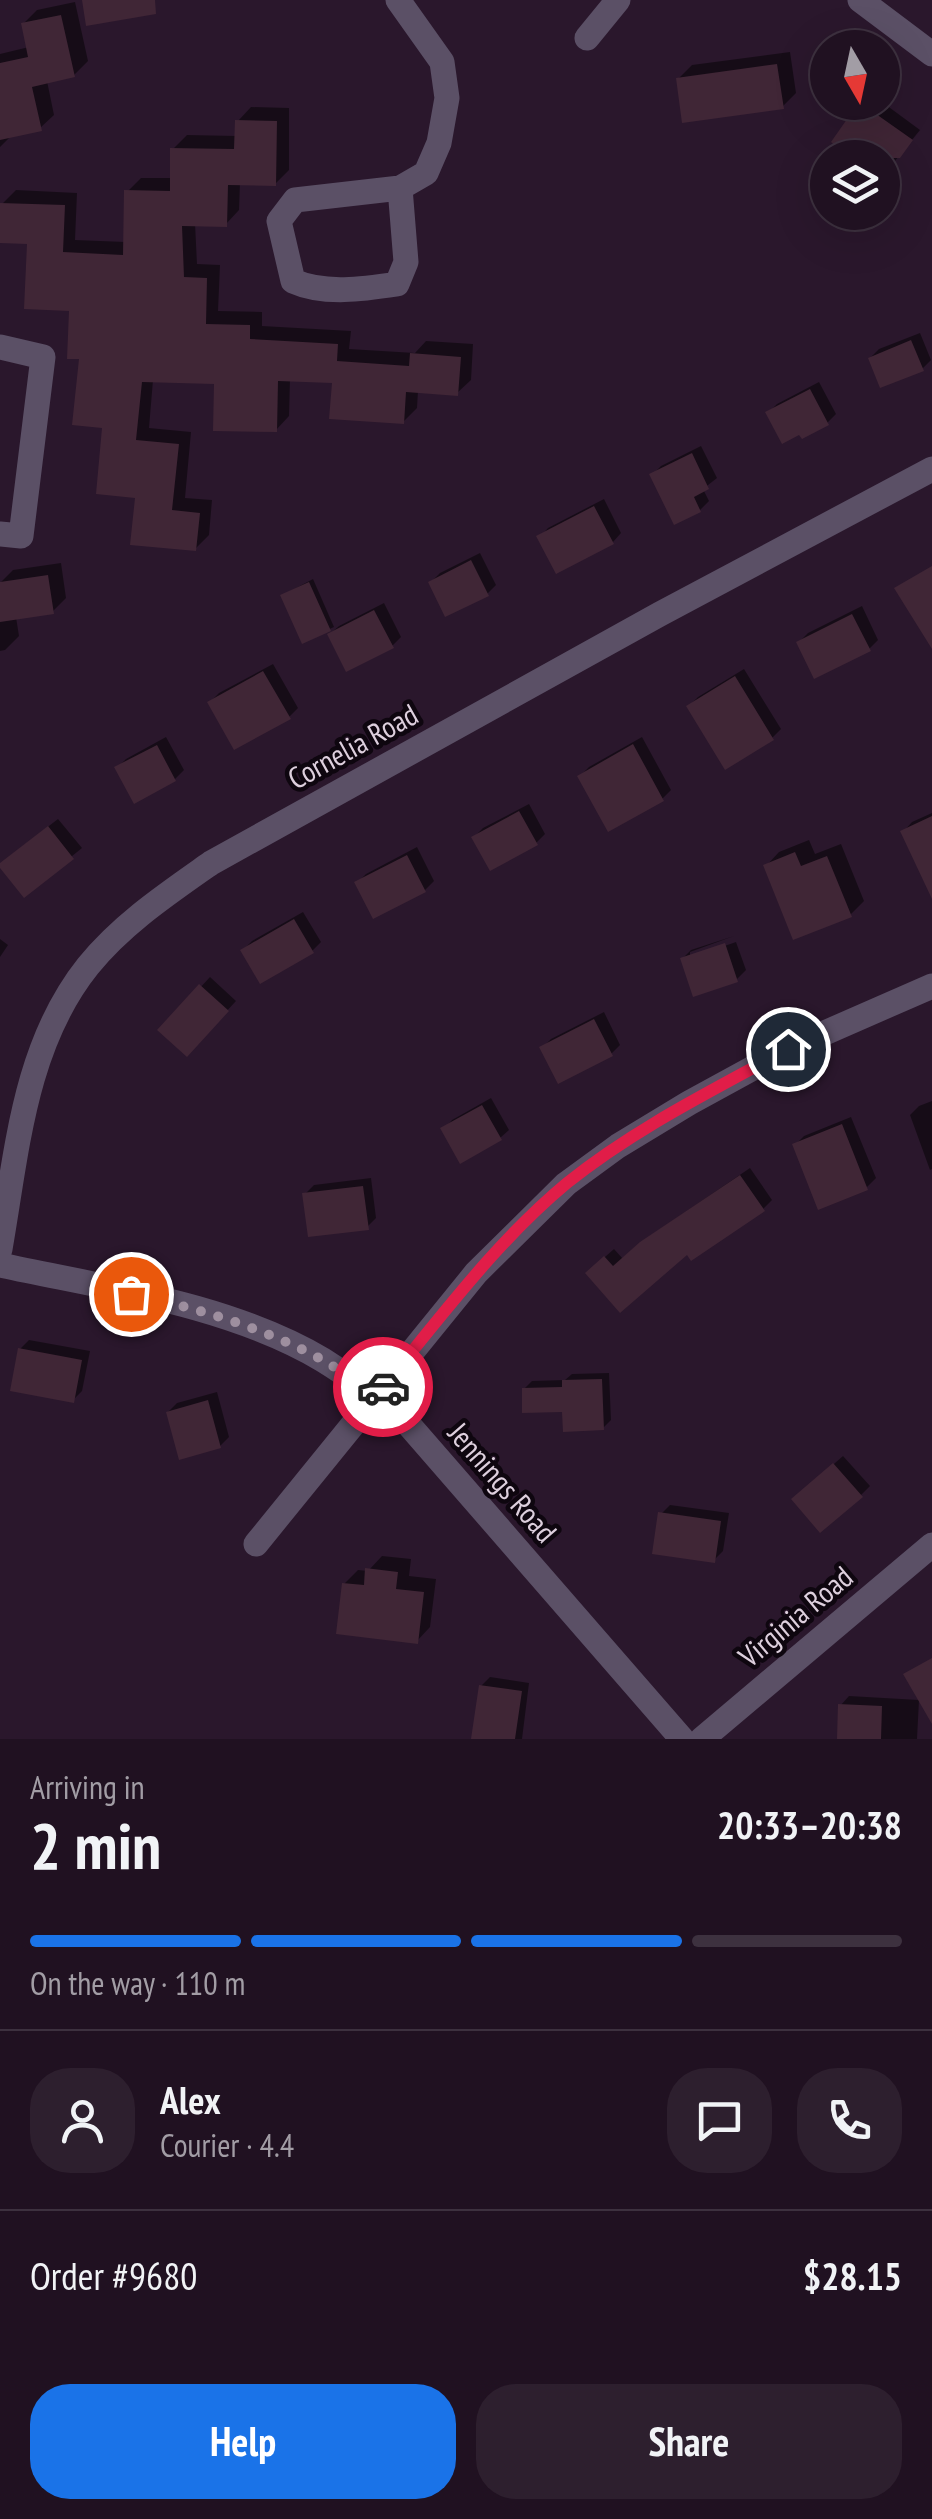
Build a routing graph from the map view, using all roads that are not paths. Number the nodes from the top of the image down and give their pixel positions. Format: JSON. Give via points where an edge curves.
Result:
{"nodes":[{"id":1,"x":398,"y":0,"type":"edge"},
{"id":2,"x":618,"y":0,"type":"edge"},
{"id":3,"x":860,"y":0,"type":"edge"},
{"id":4,"x":586,"y":38,"type":"dead end"},
{"id":5,"x":932,"y":54,"type":"edge"},
{"id":6,"x":400,"y":188,"type":"junction"},
{"id":7,"x":0,"y":347,"type":"edge"},
{"id":8,"x":932,"y":468,"type":"edge"},
{"id":9,"x":0,"y":534,"type":"edge"},
{"id":10,"x":932,"y":986,"type":"edge"},
{"id":11,"x":0,"y":1249,"type":"edge"},
{"id":12,"x":0,"y":1265,"type":"edge"},
{"id":13,"x":376,"y":1396,"type":"junction"},
{"id":14,"x":256,"y":1544,"type":"dead end"},
{"id":15,"x":932,"y":1545,"type":"edge"},
{"id":16,"x":682,"y":1739,"type":"edge"},
{"id":17,"x":702,"y":1739,"type":"edge"}],
"edges":[{"from":1,"to":6,"type":"street","via":[[442,62],[448,98],[426,173]]},
{"from":2,"to":4,"type":"street"},
{"from":3,"to":5,"type":"street"},
{"from":6,"to":6,"type":"street","via":[[295,200],[279,221],[293,282],[309,288],[397,284],[406,262]]},
{"from":7,"to":9,"type":"street","via":[[43,357],[21,536]]},
{"from":8,"to":11,"type":"street","name":"Cornelia Road","via":[[211,863],[152,905],[88,966],[49,1032],[28,1088]]},
{"from":10,"to":13,"type":"street","via":[[788,1049],[618,1146],[566,1184],[476,1273]]},
{"from":12,"to":13,"type":"street","name":"Jennings Road","via":[[196,1308],[321,1359]]},
{"from":13,"to":14,"type":"street"},
{"from":13,"to":16,"type":"street","name":"Jennings Road","via":[[409,1425]]},
{"from":15,"to":17,"type":"street","name":"Virginia Road"}]}
